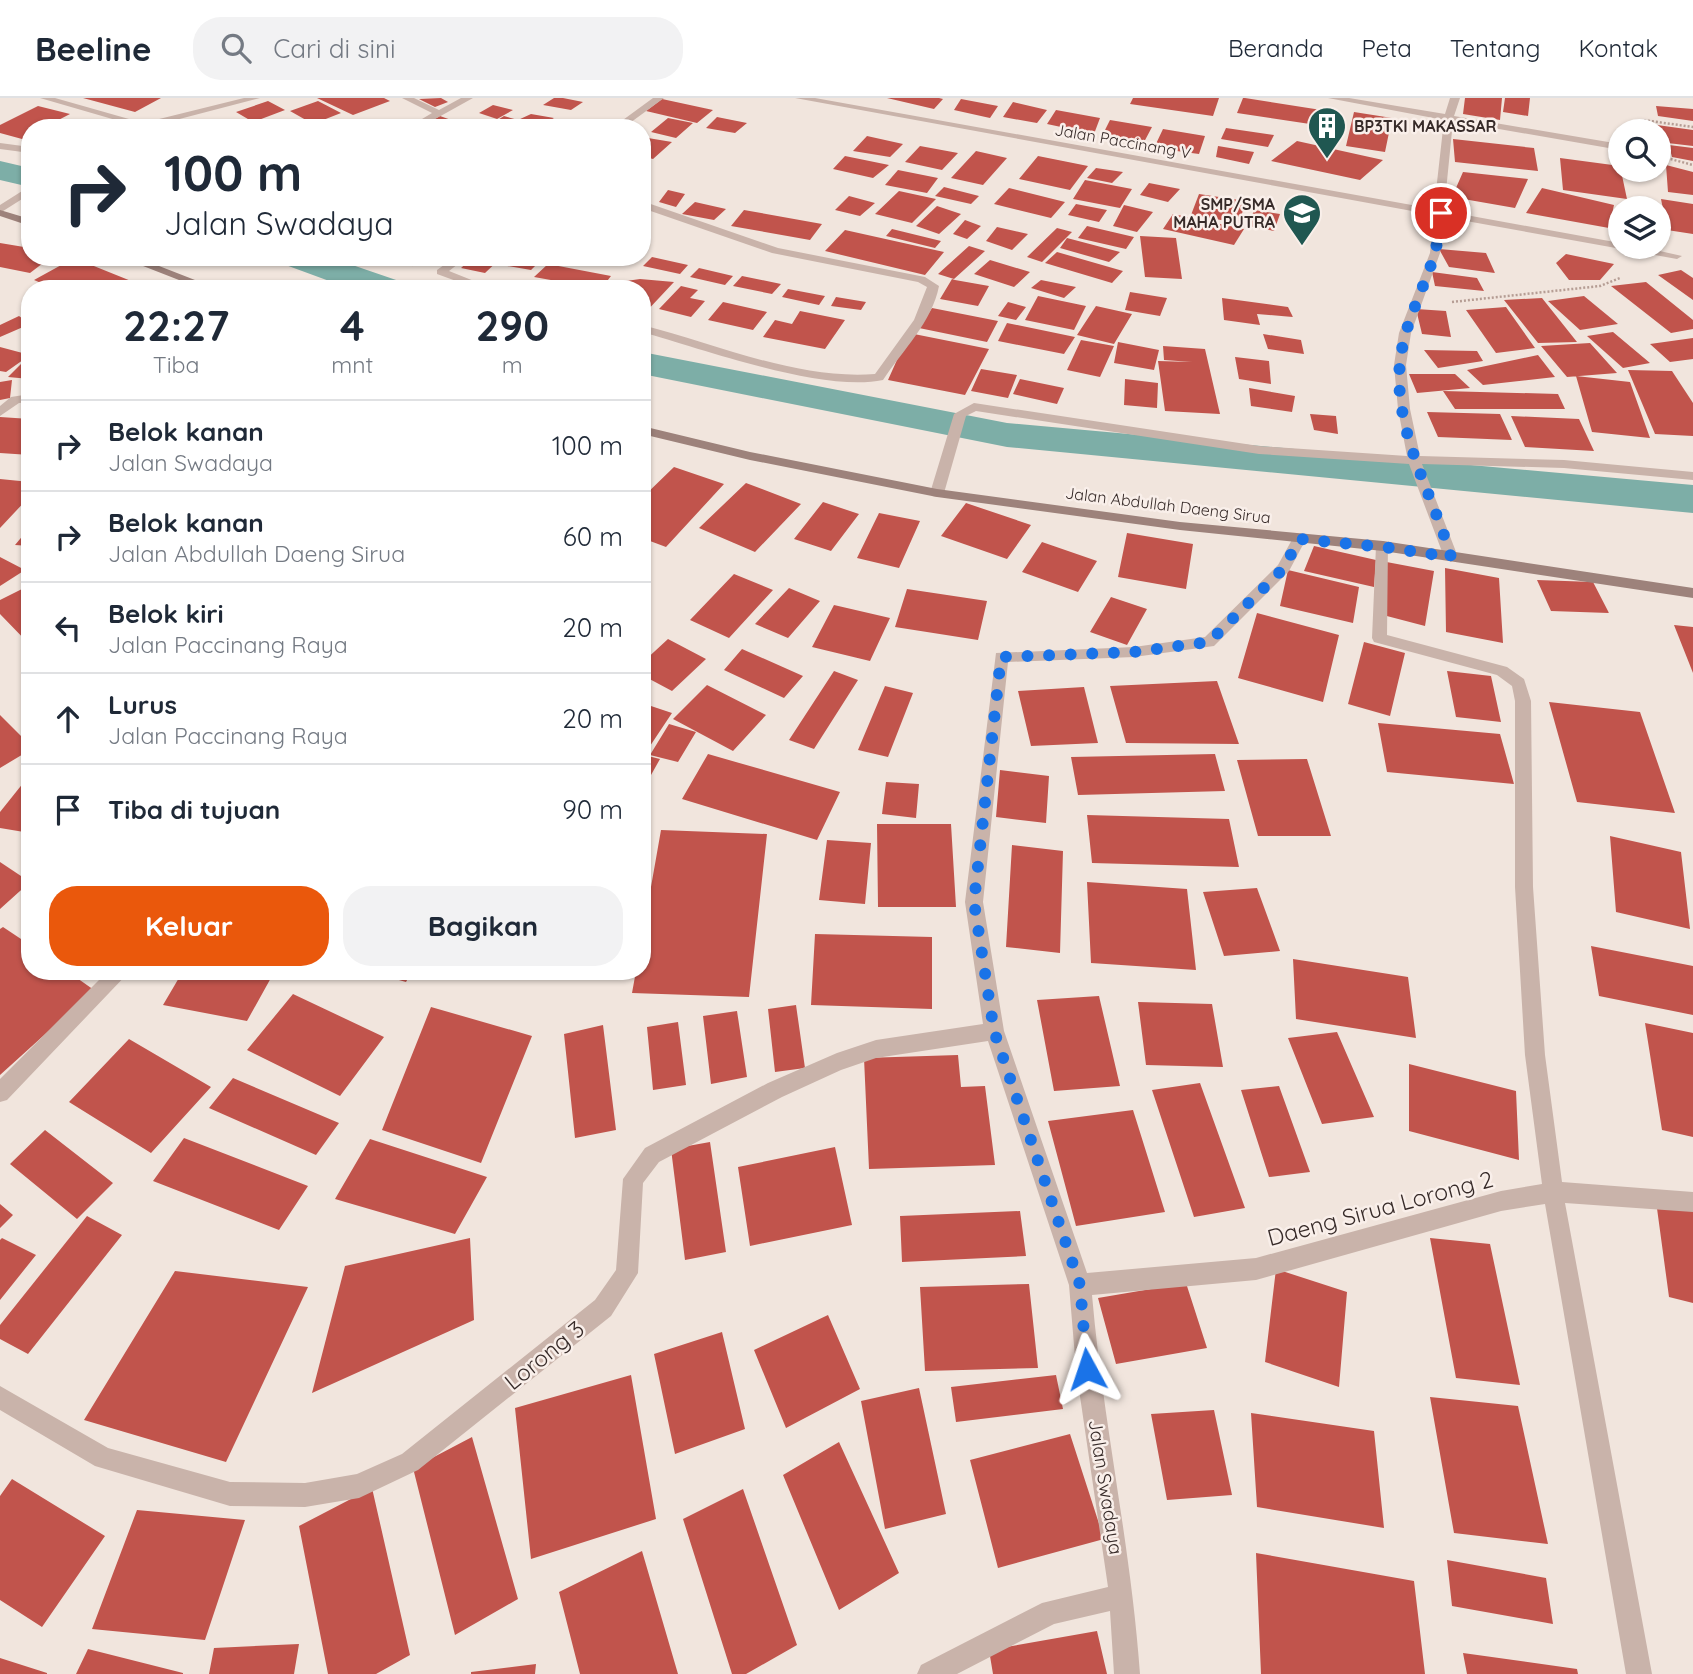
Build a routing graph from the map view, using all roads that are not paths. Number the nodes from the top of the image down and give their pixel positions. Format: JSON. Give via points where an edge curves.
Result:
{"nodes":[{"id":1,"x":45,"y":98,"type":"edge"},
{"id":2,"x":255,"y":98,"type":"edge"},
{"id":3,"x":407,"y":98,"type":"edge"},
{"id":4,"x":468,"y":98,"type":"edge"},
{"id":5,"x":659,"y":98,"type":"edge"},
{"id":6,"x":800,"y":98,"type":"edge"},
{"id":7,"x":1333,"y":98,"type":"edge"},
{"id":8,"x":1455,"y":98,"type":"edge"},
{"id":9,"x":439,"y":113,"type":"junction"},
{"id":10,"x":1449,"y":117,"type":"junction"},
{"id":11,"x":113,"y":119,"type":"edge"},
{"id":12,"x":166,"y":119,"type":"edge"},
{"id":13,"x":429,"y":119,"type":"edge"},
{"id":14,"x":630,"y":119,"type":"edge"},
{"id":15,"x":1608,"y":145,"type":"edge"},
{"id":16,"x":0,"y":146,"type":"edge"},
{"id":17,"x":21,"y":148,"type":"edge"},
{"id":18,"x":21,"y":196,"type":"edge"},
{"id":19,"x":651,"y":207,"type":"edge"},
{"id":20,"x":3,"y":209,"type":"edge"},
{"id":21,"x":1441,"y":213,"type":"junction"},
{"id":22,"x":21,"y":218,"type":"edge"},
{"id":23,"x":1608,"y":243,"type":"edge"},
{"id":24,"x":1671,"y":255,"type":"edge"},
{"id":25,"x":1677,"y":256,"type":"road end"},
{"id":26,"x":150,"y":266,"type":"edge"},
{"id":27,"x":449,"y":266,"type":"edge"},
{"id":28,"x":188,"y":280,"type":"edge"},
{"id":29,"x":464,"y":280,"type":"edge"},
{"id":30,"x":651,"y":330,"type":"edge"},
{"id":31,"x":21,"y":399,"type":"edge"},
{"id":32,"x":0,"y":412,"type":"edge"},
{"id":33,"x":651,"y":432,"type":"edge"},
{"id":34,"x":1417,"y":466,"type":"junction"},
{"id":35,"x":1693,"y":475,"type":"edge"},
{"id":36,"x":938,"y":486,"type":"junction"},
{"id":37,"x":1299,"y":539,"type":"junction"},
{"id":38,"x":1383,"y":547,"type":"junction"},
{"id":39,"x":1451,"y":557,"type":"junction"},
{"id":40,"x":1693,"y":593,"type":"edge"},
{"id":41,"x":112,"y":980,"type":"edge"},
{"id":42,"x":994,"y":1031,"type":"junction"},
{"id":43,"x":0,"y":1093,"type":"edge"},
{"id":44,"x":1553,"y":1192,"type":"junction"},
{"id":45,"x":1693,"y":1202,"type":"edge"},
{"id":46,"x":1080,"y":1285,"type":"junction"},
{"id":47,"x":0,"y":1396,"type":"edge"},
{"id":48,"x":1122,"y":1596,"type":"junction"},
{"id":49,"x":930,"y":1674,"type":"edge"},
{"id":50,"x":1127,"y":1674,"type":"edge"},
{"id":51,"x":1639,"y":1674,"type":"edge"}],
"edges":[{"from":1,"to":11,"type":"street"},
{"from":2,"to":12,"type":"street"},
{"from":3,"to":9,"type":"street"},
{"from":4,"to":9,"type":"street"},
{"from":5,"to":14,"type":"street"},
{"from":6,"to":21,"type":"street","name":"Jalan Paccinang V"},
{"from":7,"to":10,"type":"street"},
{"from":8,"to":10,"type":"street"},
{"from":9,"to":13,"type":"street"},
{"from":10,"to":15,"type":"street"},
{"from":10,"to":21,"type":"street"},
{"from":16,"to":17,"type":"street"},
{"from":18,"to":20,"type":"street"},
{"from":19,"to":30,"type":"street","via":[[776,251],[921,279],[933,286],[928,303],[902,344],[879,377],[871,379],[759,360]]},
{"from":20,"to":22,"type":"main road"},
{"from":21,"to":23,"type":"street","name":"Jalan Paccinang V"},
{"from":21,"to":34,"type":"street","via":[[1435,253],[1405,333],[1400,365]]},
{"from":24,"to":25,"type":"street","name":"Jalan Paccinang V"},
{"from":26,"to":28,"type":"main road"},
{"from":27,"to":29,"type":"street","via":[[441,272]]},
{"from":31,"to":32,"type":"street"},
{"from":33,"to":36,"type":"main road","name":"Jalan Abdullah Daeng Sirua","via":[[750,456]]},
{"from":34,"to":35,"type":"street","via":[[1564,464]]},
{"from":34,"to":36,"type":"street","via":[[1259,450],[974,407],[960,414],[954,426]]},
{"from":34,"to":39,"type":"street"},
{"from":36,"to":37,"type":"main road","name":"Jalan Abdullah Daeng Sirua"},
{"from":37,"to":38,"type":"main road","name":"Jalan Abdullah Daeng Sirua"},
{"from":37,"to":42,"type":"street","name":"Jalan Swadaya","via":[[1284,568],[1209,642],[1134,652],[1001,657],[974,902]]},
{"from":38,"to":39,"type":"main road","name":"Jalan Abdullah Daeng Sirua"},
{"from":38,"to":44,"type":"street","via":[[1379,638],[1502,671],[1519,683],[1523,701],[1524,887],[1534,1042]]},
{"from":39,"to":40,"type":"main road","name":"Jalan Abdullah Daeng Sirua"},
{"from":41,"to":43,"type":"street"},
{"from":42,"to":46,"type":"street","name":"Jalan Swadaya"},
{"from":42,"to":47,"type":"street","name":"Lorong 3","via":[[876,1049],[837,1062],[652,1155],[633,1180],[627,1273],[603,1308],[410,1462],[359,1486],[305,1495],[230,1494],[103,1458]]},
{"from":44,"to":45,"type":"street","name":"Daeng Sirua Lorong 2"},
{"from":44,"to":46,"type":"street","name":"Daeng Sirua Lorong 2","via":[[1502,1201],[1256,1269]]},
{"from":44,"to":51,"type":"street"},
{"from":46,"to":48,"type":"street","name":"Jalan Swadaya","via":[[1087,1369]]},
{"from":48,"to":49,"type":"street","via":[[1051,1612]]},
{"from":48,"to":50,"type":"street","name":"Jalan Swadaya"}]}
